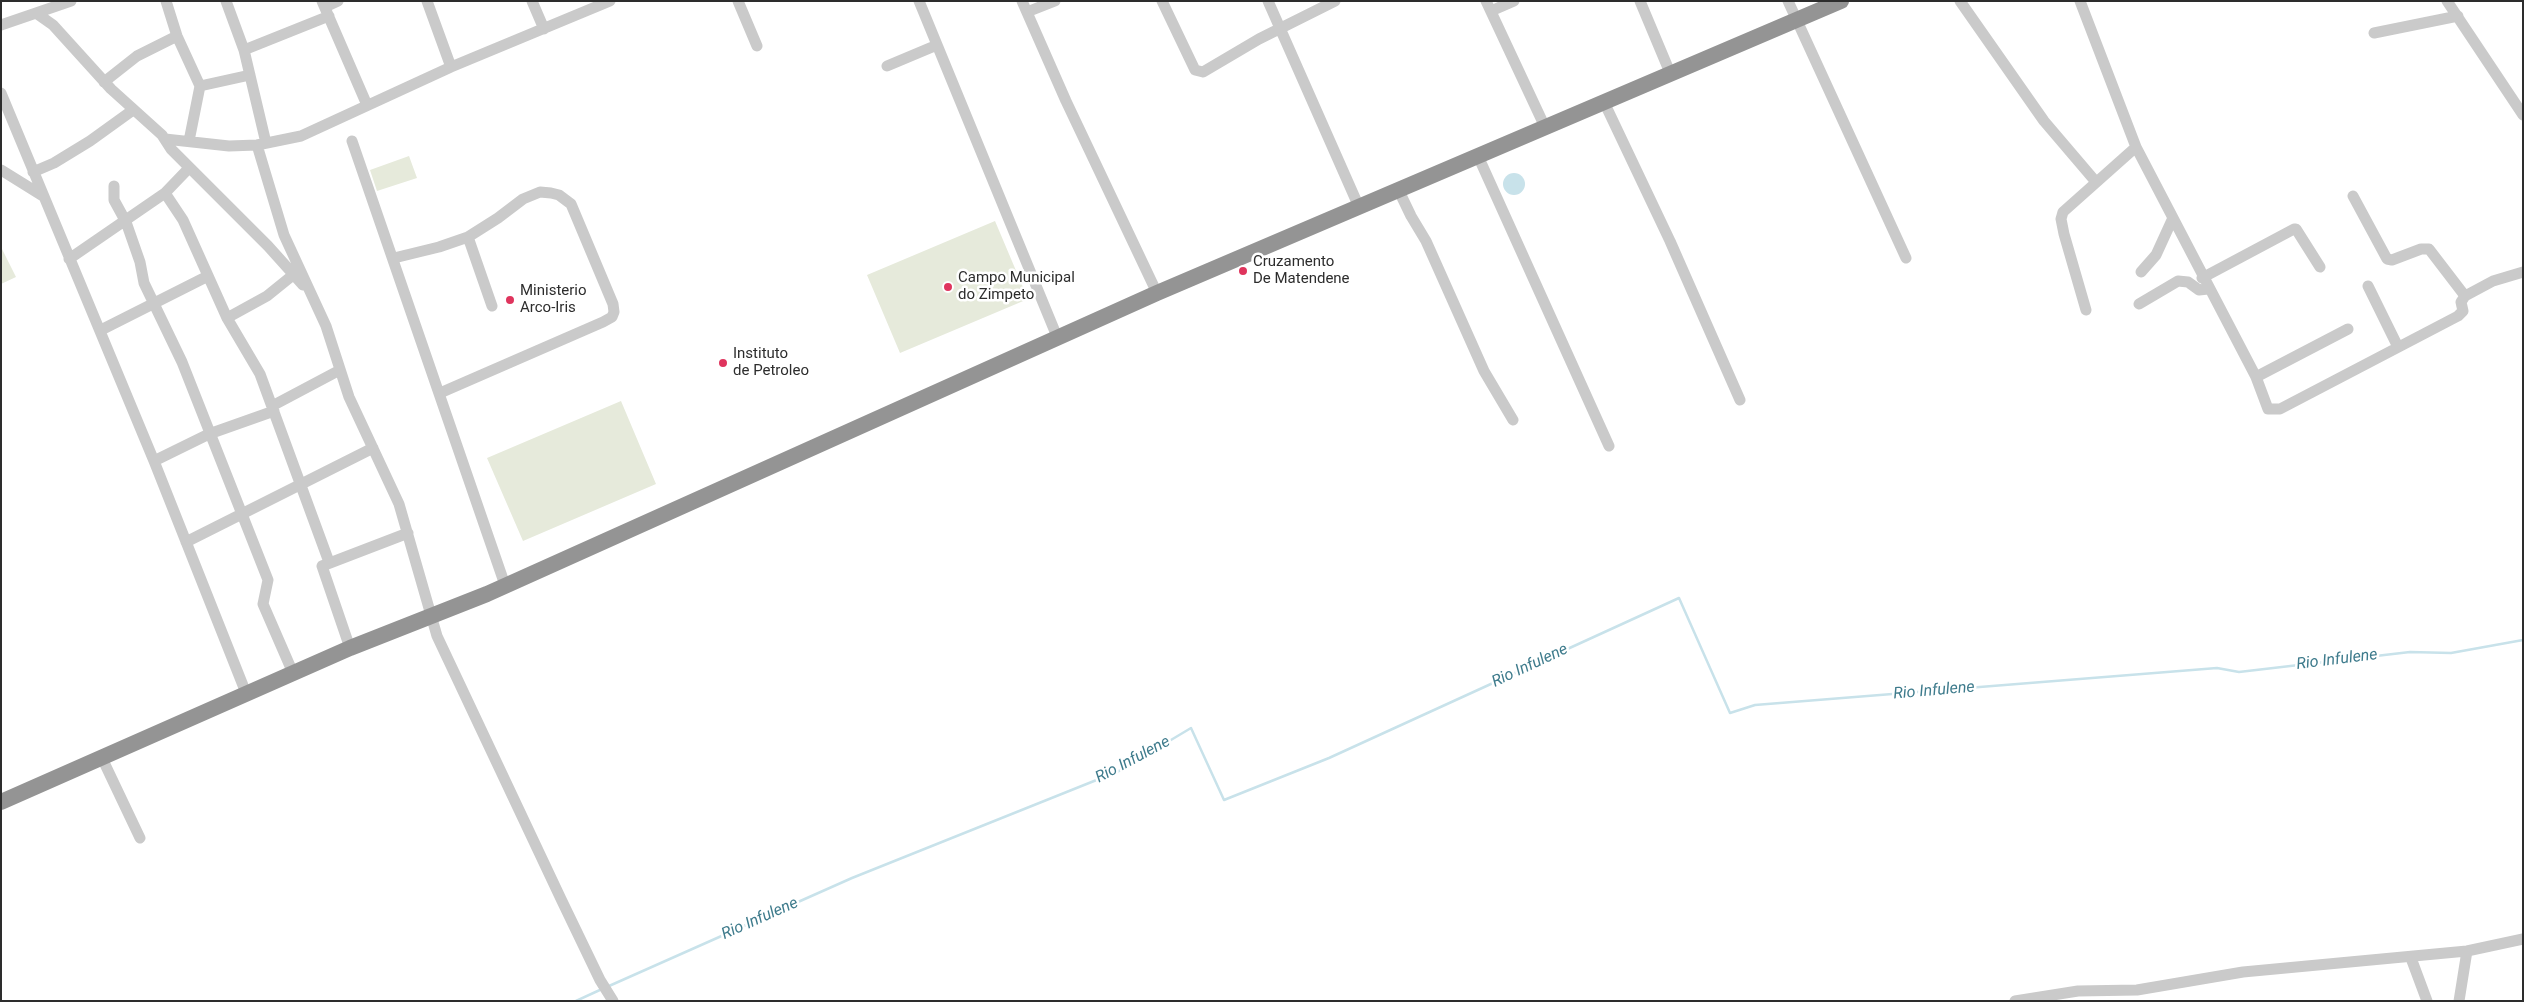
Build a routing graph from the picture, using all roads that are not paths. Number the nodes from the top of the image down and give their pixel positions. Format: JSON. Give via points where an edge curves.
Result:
{"nodes":[{"id":1,"x":166,"y":1,"type":"edge"},
{"id":2,"x":226,"y":1,"type":"edge"},
{"id":3,"x":338,"y":1,"type":"edge"},
{"id":4,"x":427,"y":1,"type":"edge"},
{"id":5,"x":532,"y":1,"type":"edge"},
{"id":6,"x":610,"y":1,"type":"edge"},
{"id":7,"x":738,"y":1,"type":"edge"},
{"id":8,"x":919,"y":1,"type":"edge"},
{"id":9,"x":1022,"y":1,"type":"edge"},
{"id":10,"x":1055,"y":1,"type":"edge"},
{"id":11,"x":1162,"y":1,"type":"edge"},
{"id":12,"x":1268,"y":1,"type":"edge"},
{"id":13,"x":1335,"y":1,"type":"edge"},
{"id":14,"x":1514,"y":1,"type":"edge"},
{"id":15,"x":1640,"y":1,"type":"edge"},
{"id":16,"x":1788,"y":1,"type":"edge"},
{"id":17,"x":1841,"y":1,"type":"edge"},
{"id":18,"x":1960,"y":1,"type":"edge"},
{"id":19,"x":2080,"y":1,"type":"edge"},
{"id":20,"x":2447,"y":1,"type":"edge"},
{"id":21,"x":65,"y":2,"type":"edge"},
{"id":22,"x":1488,"y":6,"type":"edge"},
{"id":23,"x":325,"y":8,"type":"edge"},
{"id":24,"x":1027,"y":12,"type":"junction"},
{"id":25,"x":36,"y":13,"type":"junction"},
{"id":26,"x":2458,"y":16,"type":"junction"},
{"id":27,"x":1796,"y":20,"type":"junction"},
{"id":28,"x":1,"y":25,"type":"edge"},
{"id":29,"x":544,"y":29,"type":"junction"},
{"id":30,"x":1281,"y":30,"type":"junction"},
{"id":31,"x":2374,"y":33,"type":"dead end"},
{"id":32,"x":177,"y":36,"type":"junction"},
{"id":33,"x":937,"y":45,"type":"junction"},
{"id":34,"x":757,"y":46,"type":"dead end"},
{"id":35,"x":244,"y":50,"type":"junction"},
{"id":36,"x":887,"y":66,"type":"dead end"},
{"id":37,"x":451,"y":67,"type":"junction"},
{"id":38,"x":250,"y":75,"type":"junction"},
{"id":39,"x":1671,"y":75,"type":"junction"},
{"id":40,"x":104,"y":82,"type":"junction"},
{"id":41,"x":200,"y":86,"type":"junction"},
{"id":42,"x":1,"y":93,"type":"edge"},
{"id":43,"x":1604,"y":102,"type":"junction"},
{"id":44,"x":368,"y":105,"type":"junction"},
{"id":45,"x":133,"y":110,"type":"junction"},
{"id":46,"x":2523,"y":115,"type":"edge"},
{"id":47,"x":1545,"y":127,"type":"junction"},
{"id":48,"x":165,"y":138,"type":"junction"},
{"id":49,"x":190,"y":141,"type":"junction"},
{"id":50,"x":352,"y":141,"type":"dead end"},
{"id":51,"x":261,"y":144,"type":"junction"},
{"id":52,"x":2136,"y":147,"type":"junction"},
{"id":53,"x":1478,"y":156,"type":"junction"},
{"id":54,"x":189,"y":168,"type":"junction"},
{"id":55,"x":1,"y":170,"type":"edge"},
{"id":56,"x":33,"y":172,"type":"junction"},
{"id":57,"x":2096,"y":182,"type":"junction"},
{"id":58,"x":114,"y":186,"type":"dead end"},
{"id":59,"x":1399,"y":191,"type":"junction"},
{"id":60,"x":165,"y":192,"type":"junction"},
{"id":61,"x":43,"y":196,"type":"junction"},
{"id":62,"x":2353,"y":196,"type":"dead end"},
{"id":63,"x":1359,"y":207,"type":"junction"},
{"id":64,"x":2172,"y":220,"type":"junction"},
{"id":65,"x":126,"y":222,"type":"junction"},
{"id":66,"x":468,"y":237,"type":"junction"},
{"id":67,"x":394,"y":258,"type":"junction"},
{"id":68,"x":1906,"y":258,"type":"dead end"},
{"id":69,"x":69,"y":259,"type":"junction"},
{"id":70,"x":2320,"y":267,"type":"dead end"},
{"id":71,"x":2141,"y":272,"type":"dead end"},
{"id":72,"x":2523,"y":272,"type":"edge"},
{"id":73,"x":293,"y":275,"type":"junction"},
{"id":74,"x":208,"y":276,"type":"junction"},
{"id":75,"x":2202,"y":278,"type":"junction"},
{"id":76,"x":2368,"y":286,"type":"dead end"},
{"id":77,"x":2208,"y":289,"type":"junction"},
{"id":78,"x":308,"y":290,"type":"junction"},
{"id":79,"x":1157,"y":293,"type":"junction"},
{"id":80,"x":2465,"y":296,"type":"junction"},
{"id":81,"x":2139,"y":304,"type":"dead end"},
{"id":82,"x":155,"y":305,"type":"junction"},
{"id":83,"x":492,"y":306,"type":"dead end"},
{"id":84,"x":2086,"y":310,"type":"dead end"},
{"id":85,"x":227,"y":318,"type":"junction"},
{"id":86,"x":2348,"y":329,"type":"dead end"},
{"id":87,"x":101,"y":330,"type":"junction"},
{"id":88,"x":1058,"y":339,"type":"junction"},
{"id":89,"x":2398,"y":347,"type":"junction"},
{"id":90,"x":338,"y":370,"type":"junction"},
{"id":91,"x":2256,"y":377,"type":"junction"},
{"id":92,"x":440,"y":393,"type":"junction"},
{"id":93,"x":1740,"y":400,"type":"dead end"},
{"id":94,"x":273,"y":408,"type":"junction"},
{"id":95,"x":1512,"y":420,"type":"dead end"},
{"id":96,"x":210,"y":434,"type":"junction"},
{"id":97,"x":1609,"y":446,"type":"dead end"},
{"id":98,"x":374,"y":448,"type":"junction"},
{"id":99,"x":154,"y":461,"type":"junction"},
{"id":100,"x":301,"y":483,"type":"junction"},
{"id":101,"x":241,"y":514,"type":"junction"},
{"id":102,"x":408,"y":533,"type":"junction"},
{"id":103,"x":186,"y":542,"type":"junction"},
{"id":104,"x":329,"y":562,"type":"junction"},
{"id":105,"x":505,"y":585,"type":"junction"},
{"id":106,"x":431,"y":616,"type":"junction"},
{"id":107,"x":350,"y":648,"type":"junction"},
{"id":108,"x":294,"y":673,"type":"junction"},
{"id":109,"x":246,"y":693,"type":"junction"},
{"id":110,"x":102,"y":758,"type":"junction"},
{"id":111,"x":1,"y":802,"type":"edge"},
{"id":112,"x":140,"y":838,"type":"dead end"},
{"id":113,"x":2523,"y":939,"type":"edge"},
{"id":114,"x":2467,"y":951,"type":"junction"},
{"id":115,"x":2411,"y":958,"type":"junction"},
{"id":116,"x":612,"y":998,"type":"edge"},
{"id":117,"x":2014,"y":1001,"type":"edge"},
{"id":118,"x":2427,"y":1001,"type":"edge"},
{"id":119,"x":2459,"y":1001,"type":"edge"}],
"edges":[{"from":1,"to":32,"type":"street"},
{"from":2,"to":35,"type":"street"},
{"from":3,"to":23,"type":"street"},
{"from":4,"to":37,"type":"street"},
{"from":5,"to":29,"type":"street"},
{"from":6,"to":29,"type":"street"},
{"from":7,"to":34,"type":"street"},
{"from":8,"to":33,"type":"street"},
{"from":9,"to":24,"type":"street"},
{"from":10,"to":24,"type":"street"},
{"from":11,"to":30,"type":"street","via":[[1195,70],[1203,72]]},
{"from":12,"to":30,"type":"street"},
{"from":13,"to":30,"type":"street"},
{"from":14,"to":22,"type":"street"},
{"from":15,"to":39,"type":"street"},
{"from":16,"to":27,"type":"street"},
{"from":17,"to":27,"type":"highway"},
{"from":18,"to":57,"type":"street","via":[[2044,121]]},
{"from":19,"to":52,"type":"street"},
{"from":20,"to":26,"type":"street"},
{"from":21,"to":25,"type":"street"},
{"from":22,"to":47,"type":"street"},
{"from":23,"to":35,"type":"street"},
{"from":23,"to":44,"type":"street"},
{"from":24,"to":79,"type":"street"},
{"from":25,"to":28,"type":"street"},
{"from":25,"to":40,"type":"street","via":[[58,30]]},
{"from":26,"to":31,"type":"street"},
{"from":26,"to":46,"type":"street"},
{"from":27,"to":39,"type":"highway"},
{"from":27,"to":68,"type":"street"},
{"from":29,"to":37,"type":"street"},
{"from":30,"to":63,"type":"street"},
{"from":32,"to":40,"type":"street","via":[[137,56]]},
{"from":32,"to":41,"type":"street"},
{"from":33,"to":36,"type":"street"},
{"from":33,"to":88,"type":"street"},
{"from":35,"to":38,"type":"street"},
{"from":37,"to":44,"type":"street"},
{"from":38,"to":41,"type":"street"},
{"from":38,"to":51,"type":"street"},
{"from":39,"to":43,"type":"highway"},
{"from":40,"to":45,"type":"street"},
{"from":41,"to":49,"type":"street"},
{"from":42,"to":56,"type":"street"},
{"from":43,"to":47,"type":"highway"},
{"from":43,"to":93,"type":"street"},
{"from":44,"to":51,"type":"street","via":[[308,134]]},
{"from":45,"to":48,"type":"street"},
{"from":45,"to":56,"type":"street","via":[[90,141]]},
{"from":47,"to":53,"type":"highway"},
{"from":48,"to":49,"type":"street"},
{"from":48,"to":54,"type":"street"},
{"from":49,"to":51,"type":"street","via":[[221,146]]},
{"from":50,"to":67,"type":"street"},
{"from":51,"to":78,"type":"street","via":[[278,218]]},
{"from":52,"to":57,"type":"street"},
{"from":52,"to":64,"type":"street"},
{"from":53,"to":59,"type":"highway"},
{"from":53,"to":97,"type":"street"},
{"from":54,"to":60,"type":"street"},
{"from":54,"to":73,"type":"street"},
{"from":55,"to":61,"type":"street"},
{"from":56,"to":61,"type":"street"},
{"from":57,"to":84,"type":"street","via":[[2063,212],[2062,220]]},
{"from":58,"to":65,"type":"street","via":[[114,200]]},
{"from":59,"to":63,"type":"highway"},
{"from":59,"to":95,"type":"street","via":[[1426,241],[1484,371]]},
{"from":60,"to":65,"type":"street"},
{"from":60,"to":74,"type":"street","via":[[183,220]]},
{"from":61,"to":69,"type":"street"},
{"from":62,"to":80,"type":"street","via":[[2387,259],[2429,249]]},
{"from":63,"to":79,"type":"highway"},
{"from":64,"to":71,"type":"street","via":[[2156,255]]},
{"from":64,"to":75,"type":"street"},
{"from":65,"to":69,"type":"street"},
{"from":65,"to":82,"type":"street","via":[[143,281]]},
{"from":66,"to":67,"type":"street"},
{"from":66,"to":83,"type":"street"},
{"from":66,"to":92,"type":"street","via":[[531,195],[540,192],[559,195],[571,204],[614,312],[603,322]]},
{"from":67,"to":92,"type":"street"},
{"from":69,"to":87,"type":"street"},
{"from":70,"to":75,"type":"street","via":[[2294,229]]},
{"from":72,"to":80,"type":"street","via":[[2493,281]]},
{"from":73,"to":78,"type":"street"},
{"from":73,"to":85,"type":"street","via":[[267,296]]},
{"from":74,"to":82,"type":"street"},
{"from":74,"to":85,"type":"street"},
{"from":75,"to":77,"type":"street"},
{"from":76,"to":89,"type":"street"},
{"from":77,"to":81,"type":"street","via":[[2199,290],[2188,282],[2178,281]]},
{"from":77,"to":91,"type":"street"},
{"from":78,"to":90,"type":"street","via":[[326,326]]},
{"from":79,"to":88,"type":"highway"},
{"from":80,"to":89,"type":"street","via":[[2461,302],[2463,311],[2458,316]]},
{"from":82,"to":87,"type":"street"},
{"from":82,"to":96,"type":"street"},
{"from":85,"to":94,"type":"street","via":[[260,374]]},
{"from":86,"to":91,"type":"street"},
{"from":87,"to":99,"type":"street"},
{"from":88,"to":105,"type":"highway"},
{"from":89,"to":91,"type":"street","via":[[2275,411],[2266,406]]},
{"from":90,"to":94,"type":"street"},
{"from":90,"to":98,"type":"street"},
{"from":92,"to":105,"type":"street"},
{"from":94,"to":96,"type":"street"},
{"from":94,"to":100,"type":"street"},
{"from":96,"to":99,"type":"street"},
{"from":96,"to":101,"type":"street"},
{"from":98,"to":100,"type":"street"},
{"from":98,"to":102,"type":"street","via":[[393,488]]},
{"from":99,"to":103,"type":"street"},
{"from":100,"to":101,"type":"street"},
{"from":100,"to":104,"type":"street"},
{"from":101,"to":103,"type":"street"},
{"from":101,"to":108,"type":"street","via":[[269,583],[263,597],[264,604]]},
{"from":102,"to":104,"type":"street"},
{"from":102,"to":106,"type":"street"},
{"from":103,"to":109,"type":"street"},
{"from":104,"to":107,"type":"street","via":[[322,566],[322,570]]},
{"from":105,"to":106,"type":"highway"},
{"from":106,"to":107,"type":"highway"},
{"from":106,"to":116,"type":"street","via":[[437,636],[600,980]]},
{"from":107,"to":108,"type":"highway"},
{"from":108,"to":109,"type":"highway"},
{"from":109,"to":110,"type":"highway"},
{"from":110,"to":111,"type":"highway"},
{"from":110,"to":112,"type":"street"},
{"from":113,"to":114,"type":"street"},
{"from":114,"to":115,"type":"street"},
{"from":114,"to":119,"type":"street"},
{"from":115,"to":117,"type":"street","via":[[2243,972],[2137,990],[2078,991]]},
{"from":115,"to":118,"type":"street"}]}
